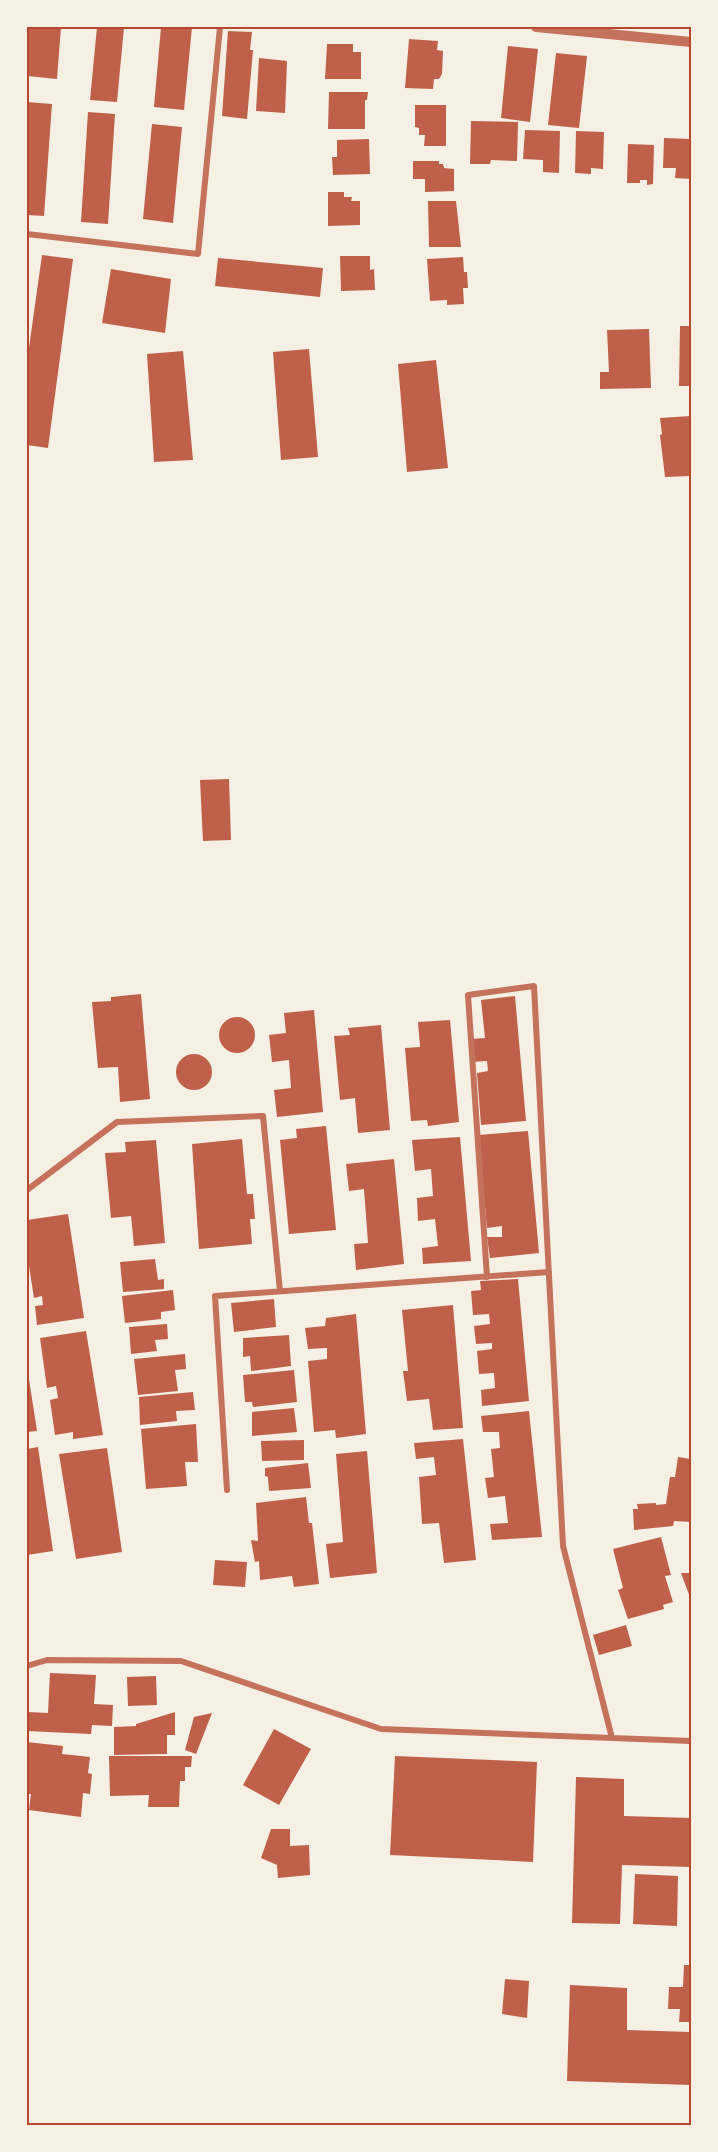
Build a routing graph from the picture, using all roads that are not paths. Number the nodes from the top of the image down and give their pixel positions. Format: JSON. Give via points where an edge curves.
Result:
{"nodes":[{"id":1,"x":220,"y":27,"type":"edge"},
{"id":2,"x":536,"y":27,"type":"edge"},
{"id":3,"x":691,"y":42,"type":"edge"},
{"id":4,"x":27,"y":234,"type":"edge"},
{"id":5,"x":27,"y":1190,"type":"edge"},
{"id":6,"x":549,"y":1272,"type":"junction"},
{"id":7,"x":486,"y":1277,"type":"junction"},
{"id":8,"x":280,"y":1291,"type":"junction"},
{"id":9,"x":227,"y":1490,"type":"dead end"},
{"id":10,"x":27,"y":1666,"type":"edge"},
{"id":11,"x":612,"y":1738,"type":"junction"},
{"id":12,"x":691,"y":1741,"type":"edge"}],
"edges":[{"from":1,"to":4,"type":"street","via":[[198,254]]},
{"from":2,"to":3,"type":"street"},
{"from":5,"to":8,"type":"street","via":[[117,1122],[263,1116]]},
{"from":6,"to":7,"type":"street"},
{"from":6,"to":7,"type":"street","via":[[534,986],[468,995]]},
{"from":6,"to":11,"type":"street","via":[[563,1546]]},
{"from":7,"to":8,"type":"street"},
{"from":8,"to":9,"type":"street","via":[[215,1296]]},
{"from":10,"to":11,"type":"street","via":[[47,1660],[181,1661],[381,1729]]},
{"from":11,"to":12,"type":"street"}]}
